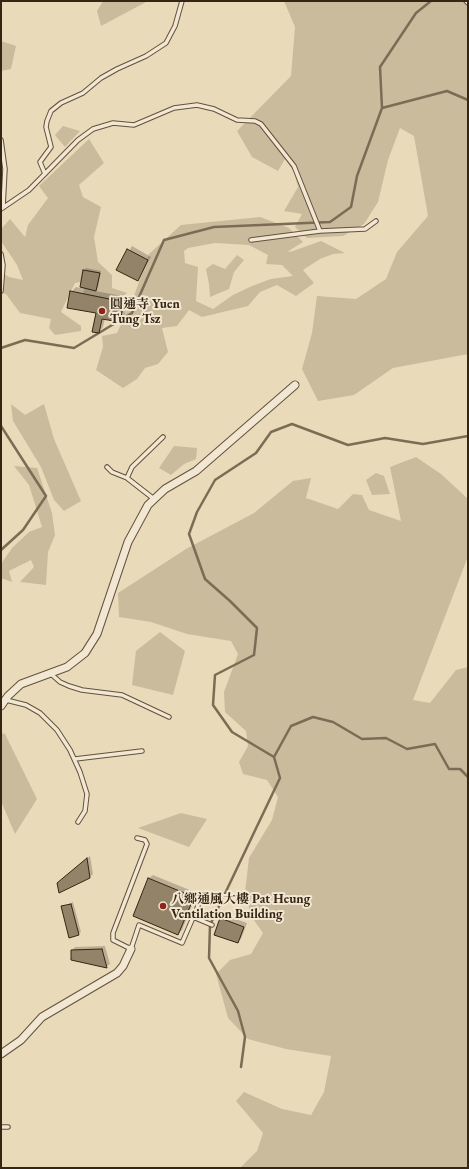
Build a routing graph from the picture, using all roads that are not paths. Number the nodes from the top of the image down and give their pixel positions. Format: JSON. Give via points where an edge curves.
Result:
{"nodes":[{"id":1,"x":182,"y":1,"type":"edge"},
{"id":2,"x":466,"y":1,"type":"edge"},
{"id":3,"x":468,"y":3,"type":"edge"},
{"id":4,"x":1,"y":140,"type":"edge"},
{"id":5,"x":45,"y":174,"type":"junction"},
{"id":6,"x":2,"y":208,"type":"edge"},
{"id":7,"x":376,"y":220,"type":"dead end"},
{"id":8,"x":320,"y":231,"type":"junction"},
{"id":9,"x":251,"y":240,"type":"dead end"},
{"id":10,"x":1,"y":254,"type":"edge"},
{"id":11,"x":1,"y":291,"type":"edge"},
{"id":12,"x":296,"y":385,"type":"dead end"},
{"id":13,"x":163,"y":437,"type":"dead end"},
{"id":14,"x":107,"y":467,"type":"dead end"},
{"id":15,"x":126,"y":478,"type":"junction"},
{"id":16,"x":154,"y":499,"type":"junction"},
{"id":17,"x":49,"y":673,"type":"junction"},
{"id":18,"x":6,"y":700,"type":"junction"},
{"id":19,"x":1,"y":706,"type":"edge"},
{"id":20,"x":169,"y":717,"type":"dead end"},
{"id":21,"x":142,"y":751,"type":"dead end"},
{"id":22,"x":75,"y":759,"type":"junction"},
{"id":23,"x":78,"y":822,"type":"dead end"},
{"id":24,"x":137,"y":838,"type":"dead end"},
{"id":25,"x":198,"y":906,"type":"dead end"},
{"id":26,"x":193,"y":917,"type":"junction"},
{"id":27,"x":212,"y":925,"type":"dead end"},
{"id":28,"x":131,"y":949,"type":"junction"},
{"id":29,"x":1,"y":1054,"type":"edge"},
{"id":30,"x":8,"y":1126,"type":"dead end"},
{"id":31,"x":1,"y":1127,"type":"edge"}],
"edges":[{"from":1,"to":5,"type":"lane","via":[[175,26],[166,42],[146,56],[101,78],[83,93],[61,103],[51,111],[46,127],[52,144],[40,162]]},
{"from":2,"to":3,"type":"lane"},
{"from":4,"to":6,"type":"lane","via":[[5,169]]},
{"from":5,"to":6,"type":"lane","via":[[29,190]]},
{"from":5,"to":8,"type":"lane","via":[[78,140],[93,129],[113,123],[134,125],[174,108],[197,105],[214,109],[237,120],[261,124],[294,166]]},
{"from":7,"to":8,"type":"lane","via":[[365,229]]},
{"from":8,"to":9,"type":"lane"},
{"from":10,"to":11,"type":"lane"},
{"from":12,"to":16,"type":"street","via":[[196,471],[165,489]]},
{"from":13,"to":15,"type":"lane","via":[[132,467]]},
{"from":14,"to":15,"type":"lane"},
{"from":15,"to":16,"type":"lane"},
{"from":16,"to":17,"type":"street","via":[[148,505],[128,542],[97,634],[85,653],[67,667]]},
{"from":17,"to":18,"type":"street","via":[[21,684]]},
{"from":17,"to":20,"type":"lane","via":[[69,686],[122,695]]},
{"from":18,"to":19,"type":"street"},
{"from":18,"to":22,"type":"lane","via":[[26,705],[40,713],[57,730]]},
{"from":21,"to":22,"type":"lane"},
{"from":22,"to":23,"type":"lane","via":[[87,794],[85,811]]},
{"from":24,"to":28,"type":"lane","via":[[147,844],[112,937],[113,940]]},
{"from":25,"to":26,"type":"lane"},
{"from":26,"to":27,"type":"lane"},
{"from":26,"to":28,"type":"lane","via":[[182,943],[140,925]]},
{"from":28,"to":29,"type":"street","via":[[117,973],[42,1017],[25,1036]]},
{"from":30,"to":31,"type":"lane"}]}
